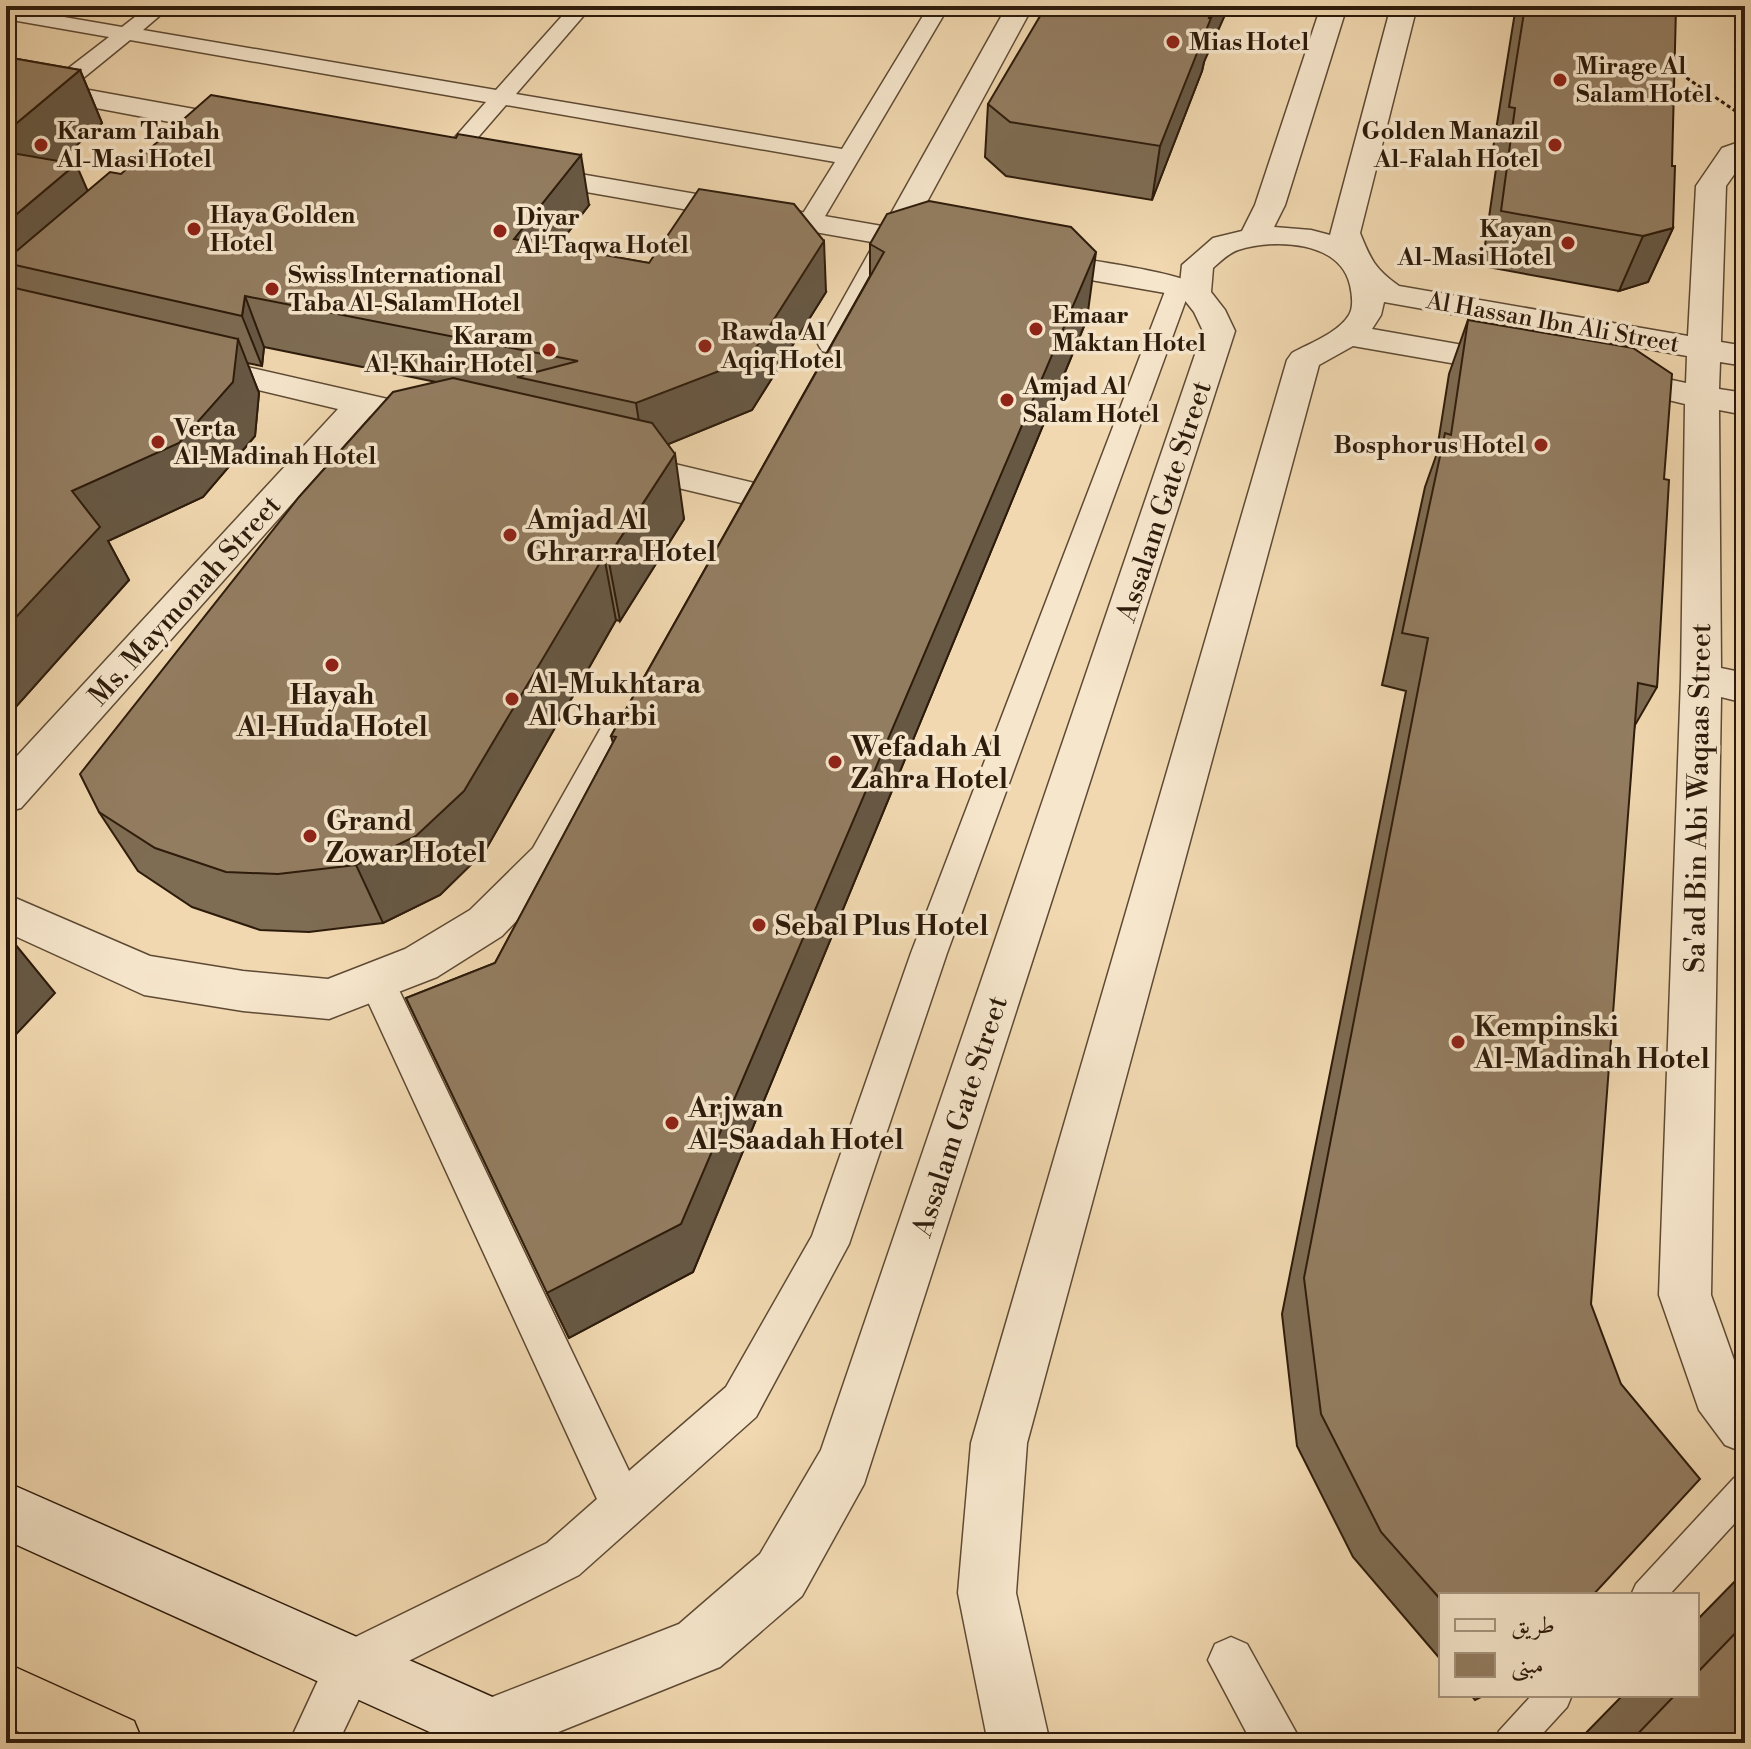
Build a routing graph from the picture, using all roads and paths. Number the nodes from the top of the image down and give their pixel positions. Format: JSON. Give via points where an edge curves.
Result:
{"nodes":[{"id":1,"x":161,"y":6,"type":"edge"},
{"id":2,"x":582,"y":6,"type":"edge"},
{"id":3,"x":939,"y":6,"type":"edge"},
{"id":4,"x":1020,"y":6,"type":"edge"},
{"id":5,"x":1334,"y":6,"type":"edge"},
{"id":6,"x":1404,"y":6,"type":"edge"},
{"id":7,"x":6,"y":13,"type":"edge"},
{"id":8,"x":125,"y":34,"type":"junction"},
{"id":9,"x":1658,"y":58,"type":"edge"},
{"id":10,"x":6,"y":83,"type":"edge"},
{"id":11,"x":52,"y":92,"type":"junction"},
{"id":12,"x":498,"y":99,"type":"junction"},
{"id":13,"x":1745,"y":118,"type":"edge"},
{"id":14,"x":223,"y":124,"type":"junction"},
{"id":15,"x":268,"y":131,"type":"edge"},
{"id":16,"x":201,"y":144,"type":"edge"},
{"id":17,"x":1745,"y":149,"type":"edge"},
{"id":18,"x":416,"y":155,"type":"edge"},
{"id":19,"x":847,"y":157,"type":"junction"},
{"id":20,"x":446,"y":160,"type":"junction"},
{"id":21,"x":476,"y":165,"type":"edge"},
{"id":22,"x":506,"y":170,"type":"edge"},
{"id":23,"x":809,"y":223,"type":"junction"},
{"id":24,"x":891,"y":237,"type":"junction"},
{"id":25,"x":1254,"y":238,"type":"junction"},
{"id":26,"x":1360,"y":267,"type":"junction"},
{"id":27,"x":1198,"y":303,"type":"junction"},
{"id":28,"x":1347,"y":335,"type":"junction"},
{"id":29,"x":1725,"y":352,"type":"edge"},
{"id":30,"x":161,"y":357,"type":"edge"},
{"id":31,"x":1549,"y":370,"type":"edge"},
{"id":32,"x":819,"y":372,"type":"edge"},
{"id":33,"x":1641,"y":386,"type":"edge"},
{"id":34,"x":1702,"y":396,"type":"junction"},
{"id":35,"x":362,"y":404,"type":"junction"},
{"id":36,"x":1745,"y":404,"type":"edge"},
{"id":37,"x":468,"y":428,"type":"edge"},
{"id":38,"x":588,"y":456,"type":"edge"},
{"id":39,"x":731,"y":535,"type":"edge"},
{"id":40,"x":1701,"y":678,"type":"junction"},
{"id":41,"x":1745,"y":688,"type":"edge"},
{"id":42,"x":632,"y":711,"type":"edge"},
{"id":43,"x":6,"y":796,"type":"edge"},
{"id":44,"x":6,"y":912,"type":"edge"},
{"id":45,"x":376,"y":980,"type":"junction"},
{"id":46,"x":1745,"y":1425,"type":"edge"},
{"id":47,"x":1745,"y":1489,"type":"edge"},
{"id":48,"x":623,"y":1506,"type":"junction"},
{"id":49,"x":6,"y":1511,"type":"edge"},
{"id":50,"x":1649,"y":1593,"type":"edge"},
{"id":51,"x":1231,"y":1660,"type":"dead end"},
{"id":52,"x":350,"y":1665,"type":"junction"},
{"id":53,"x":6,"y":1694,"type":"edge"},
{"id":54,"x":1553,"y":1697,"type":"edge"},
{"id":55,"x":509,"y":1735,"type":"edge"},
{"id":56,"x":112,"y":1743,"type":"edge"},
{"id":57,"x":313,"y":1743,"type":"edge"},
{"id":58,"x":1019,"y":1743,"type":"edge"},
{"id":59,"x":1278,"y":1743,"type":"edge"},
{"id":60,"x":1511,"y":1743,"type":"edge"}],
"edges":[{"from":1,"to":8,"type":"street"},
{"from":2,"to":12,"type":"street"},
{"from":3,"to":19,"type":"street"},
{"from":4,"to":24,"type":"street"},
{"from":5,"to":25,"type":"street","via":[[1270,205]]},
{"from":6,"to":26,"type":"street","via":[[1345,233]]},
{"from":7,"to":8,"type":"street"},
{"from":8,"to":11,"type":"street"},
{"from":8,"to":12,"type":"street"},
{"from":9,"to":13,"type":"path"},
{"from":10,"to":11,"type":"street"},
{"from":11,"to":14,"type":"street"},
{"from":12,"to":19,"type":"street"},
{"from":12,"to":20,"type":"street"},
{"from":14,"to":15,"type":"street"},
{"from":14,"to":16,"type":"street"},
{"from":17,"to":29,"type":"street","name":"Sa'ad Bin Abi Waqaas Street","via":[[1732,154],[1711,186]]},
{"from":18,"to":20,"type":"street"},
{"from":19,"to":23,"type":"street"},
{"from":20,"to":21,"type":"street"},
{"from":22,"to":23,"type":"street"},
{"from":23,"to":24,"type":"street"},
{"from":24,"to":27,"type":"street","via":[[982,252]]},
{"from":24,"to":32,"type":"street"},
{"from":25,"to":26,"type":"street","name":"Al Hassan Ibn Ali Street","via":[[1333,245]]},
{"from":25,"to":27,"type":"street","name":"Assalam Gate Street","via":[[1224,244],[1198,265]]},
{"from":26,"to":28,"type":"street","via":[[1369,307]]},
{"from":26,"to":29,"type":"street","name":"Al Hassan Ibn Ali Street","via":[[1389,294]]},
{"from":27,"to":48,"type":"street","via":[[929,953],[829,1244],[741,1402]]},
{"from":27,"to":55,"type":"street","name":"Assalam Gate Street","via":[[844,1464],[781,1575],[699,1646]]},
{"from":28,"to":31,"type":"street","name":"Al Hassan Ibn Ali Street"},
{"from":28,"to":58,"type":"street","via":[[1304,360],[999,1443],[987,1593]]},
{"from":29,"to":34,"type":"street","name":"Sa'ad Bin Abi Waqaas Street"},
{"from":30,"to":35,"type":"street"},
{"from":33,"to":34,"type":"street","name":"Al Hassan Ibn Ali Street"},
{"from":34,"to":36,"type":"street","name":"Al Hassan Ibn Ali Street"},
{"from":34,"to":40,"type":"street","name":"Sa'ad Bin Abi Waqaas Street"},
{"from":35,"to":37,"type":"street"},
{"from":35,"to":43,"type":"street","name":"Ms. Maymonah Street"},
{"from":38,"to":39,"type":"street","via":[[762,480]]},
{"from":40,"to":41,"type":"street"},
{"from":40,"to":46,"type":"street","name":"Sa'ad Bin Abi Waqaas Street","via":[[1685,1295],[1718,1391]]},
{"from":42,"to":45,"type":"street","via":[[548,860],[486,923],[421,963]]},
{"from":44,"to":45,"type":"street","via":[[144,975],[329,999]]},
{"from":45,"to":48,"type":"street"},
{"from":47,"to":50,"type":"lane"},
{"from":48,"to":52,"type":"street","via":[[563,1559]]},
{"from":49,"to":52,"type":"street"},
{"from":51,"to":59,"type":"street"},
{"from":52,"to":55,"type":"street"},
{"from":52,"to":57,"type":"street"},
{"from":53,"to":56,"type":"highway"},
{"from":54,"to":60,"type":"lane"}]}
